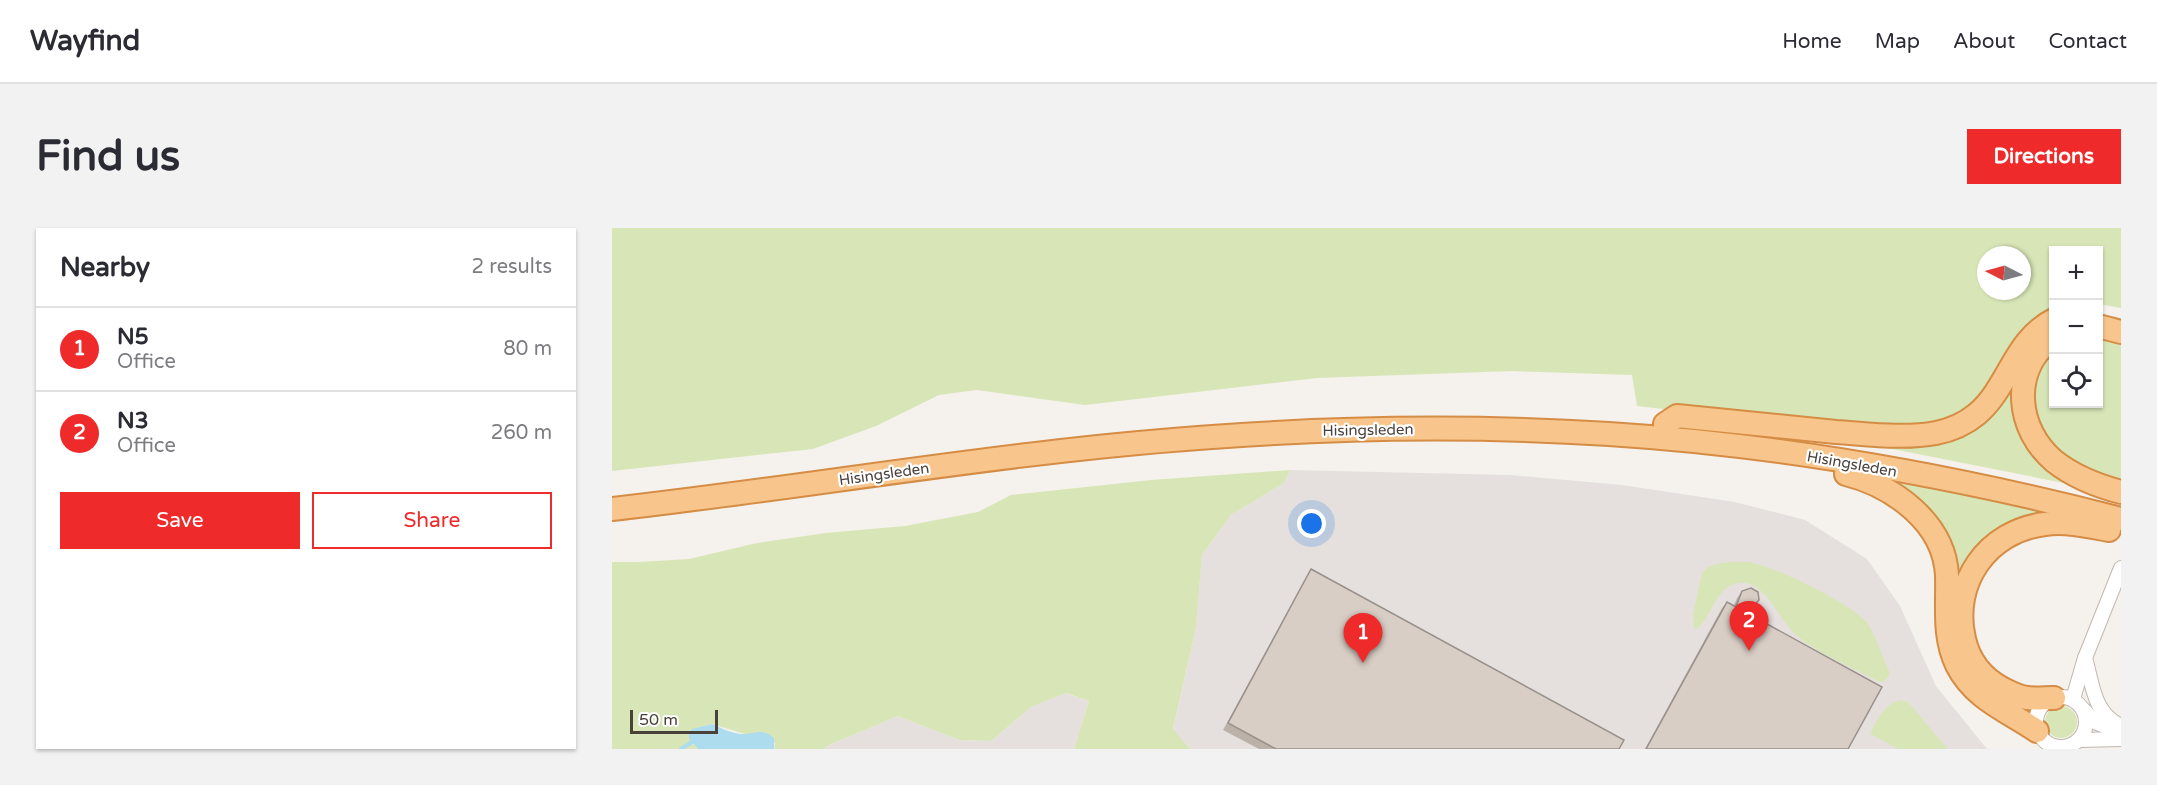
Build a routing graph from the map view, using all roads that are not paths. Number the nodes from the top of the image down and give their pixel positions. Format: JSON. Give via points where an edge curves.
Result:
{"nodes":[{"id":1,"x":2103,"y":312,"type":"edge"},
{"id":2,"x":2121,"y":316,"type":"edge"},
{"id":3,"x":2049,"y":323,"type":"edge"},
{"id":4,"x":2103,"y":327,"type":"edge"},
{"id":5,"x":2121,"y":332,"type":"edge"},
{"id":6,"x":2049,"y":342,"type":"edge"},
{"id":7,"x":1665,"y":424,"type":"junction"},
{"id":8,"x":1770,"y":451,"type":"junction"},
{"id":9,"x":2121,"y":492,"type":"edge"},
{"id":10,"x":612,"y":494,"type":"edge"},
{"id":11,"x":2121,"y":503,"type":"edge"},
{"id":12,"x":612,"y":509,"type":"edge"},
{"id":13,"x":2121,"y":519,"type":"edge"},
{"id":14,"x":2121,"y":532,"type":"edge"},
{"id":15,"x":2121,"y":568,"type":"edge"},
{"id":16,"x":2085,"y":658,"type":"junction"},
{"id":17,"x":2063,"y":698,"type":"junction"},
{"id":18,"x":2084,"y":710,"type":"junction"},
{"id":19,"x":2121,"y":726,"type":"edge"},
{"id":20,"x":2121,"y":733,"type":"edge"},
{"id":21,"x":2037,"y":738,"type":"edge"},
{"id":22,"x":2121,"y":739,"type":"edge"},
{"id":23,"x":2079,"y":740,"type":"junction"},
{"id":24,"x":2064,"y":748,"type":"edge"}],
"edges":[{"from":1,"to":2,"type":"highway"},
{"from":3,"to":7,"type":"highway","via":[[2027,340],[1982,410],[1945,431],[1872,434],[1677,416]]},
{"from":4,"to":5,"type":"highway"},
{"from":6,"to":9,"type":"highway","via":[[2037,353],[2025,376],[2023,404],[2030,429],[2044,450],[2060,464]]},
{"from":7,"to":10,"type":"highway","name":"Hisingsleden","via":[[1474,413],[1280,417],[1036,439]]},
{"from":7,"to":11,"type":"highway","name":"Hisingsleden","via":[[1896,455]]},
{"from":8,"to":12,"type":"highway","name":"Hisingsleden","via":[[1558,431],[1329,430],[1070,450]]},
{"from":8,"to":13,"type":"highway","name":"Hisingsleden","via":[[1934,478]]},
{"from":8,"to":21,"type":"highway","via":[[1779,462],[1869,480],[1912,509],[1936,540],[1945,563],[1947,633],[1957,665],[1983,697]]},
{"from":14,"to":17,"type":"highway","via":[[2061,523],[2022,530],[1985,553],[1965,588],[1960,623],[1966,649],[1976,668],[1990,683],[2025,698]]},
{"from":15,"to":16,"type":"street"},
{"from":16,"to":17,"type":"street"},
{"from":16,"to":19,"type":"street","via":[[2099,706],[2104,715]]},
{"from":17,"to":18,"type":"street"},
{"from":17,"to":21,"type":"street","via":[[2045,702],[2038,711]]},
{"from":18,"to":20,"type":"street","via":[[2095,722]]},
{"from":18,"to":23,"type":"street","via":[[2086,726]]},
{"from":21,"to":24,"type":"street"},
{"from":22,"to":23,"type":"street"},
{"from":23,"to":24,"type":"street"}]}
